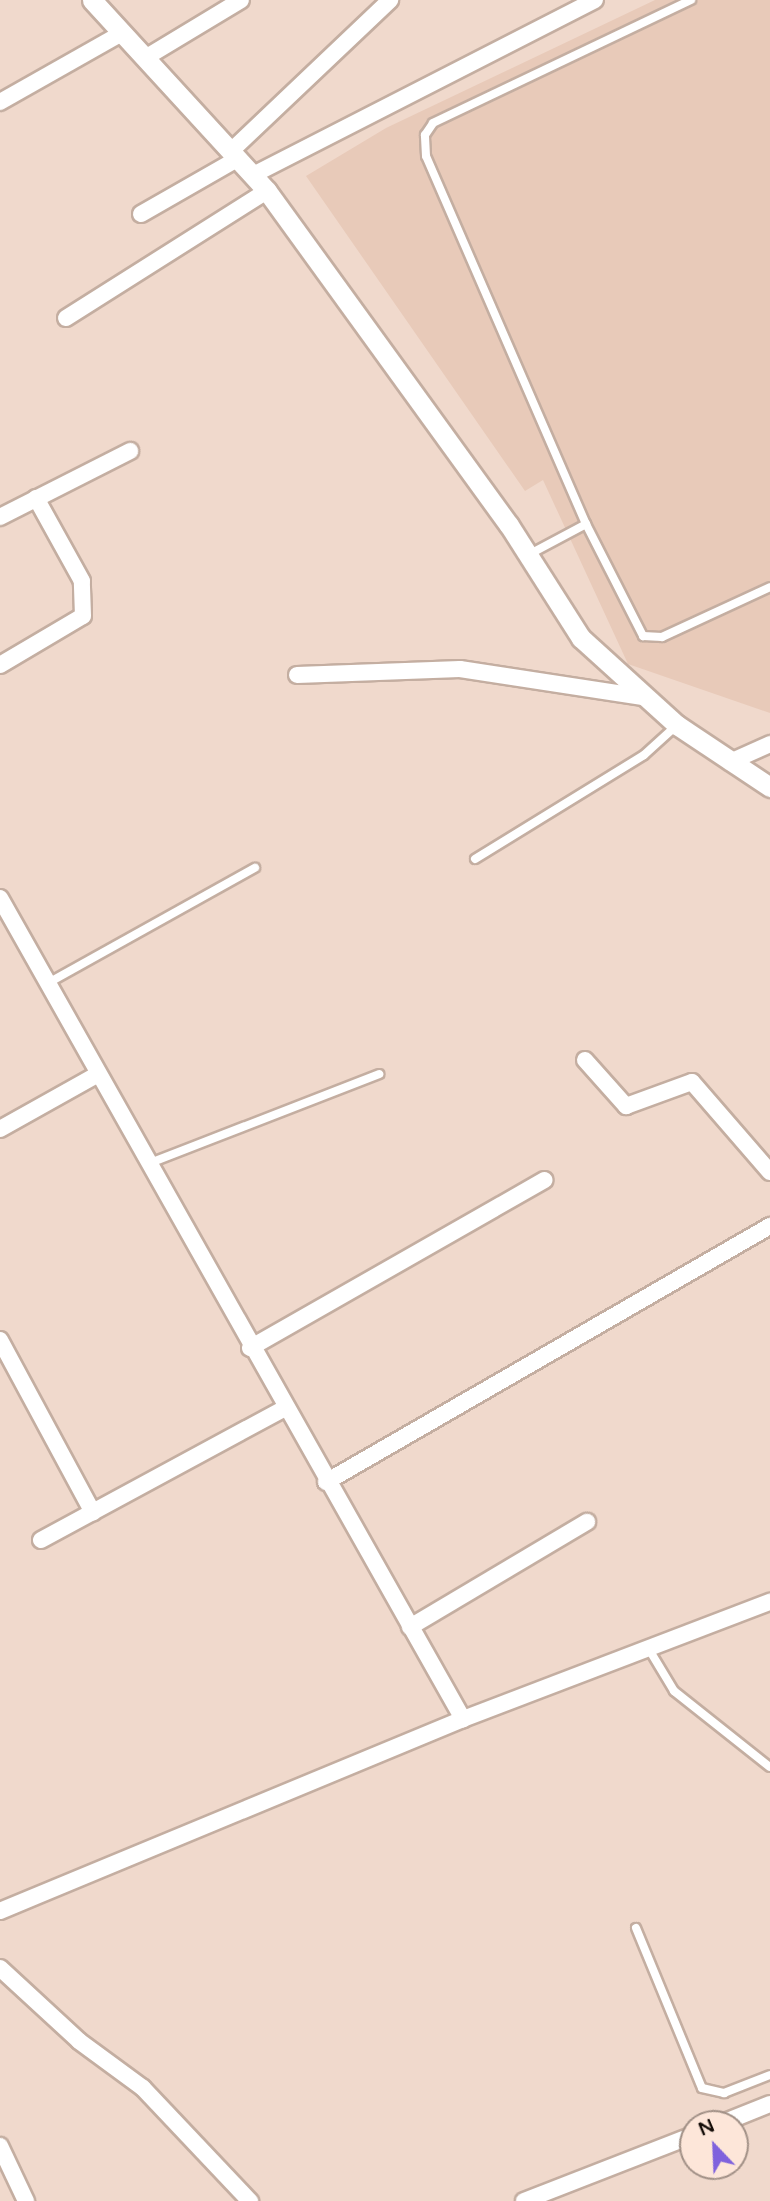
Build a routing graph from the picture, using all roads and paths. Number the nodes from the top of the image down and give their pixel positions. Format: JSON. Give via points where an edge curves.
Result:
{"nodes":[{"id":1,"x":241,"y":0,"type":"edge"},
{"id":2,"x":390,"y":0,"type":"edge"},
{"id":3,"x":595,"y":0,"type":"edge"},
{"id":4,"x":691,"y":0,"type":"edge"},
{"id":5,"x":97,"y":2,"type":"edge"},
{"id":6,"x":122,"y":33,"type":"junction"},
{"id":7,"x":145,"y":58,"type":"junction"},
{"id":8,"x":0,"y":102,"type":"edge"},
{"id":9,"x":234,"y":155,"type":"junction"},
{"id":10,"x":253,"y":175,"type":"junction"},
{"id":11,"x":267,"y":191,"type":"junction"},
{"id":12,"x":141,"y":214,"type":"dead end"},
{"id":13,"x":66,"y":318,"type":"dead end"},
{"id":14,"x":130,"y":451,"type":"dead end"},
{"id":15,"x":36,"y":498,"type":"junction"},
{"id":16,"x":0,"y":517,"type":"edge"},
{"id":17,"x":586,"y":524,"type":"junction"},
{"id":18,"x":525,"y":557,"type":"junction"},
{"id":19,"x":770,"y":587,"type":"edge"},
{"id":20,"x":0,"y":665,"type":"edge"},
{"id":21,"x":297,"y":676,"type":"dead end"},
{"id":22,"x":643,"y":697,"type":"junction"},
{"id":23,"x":677,"y":726,"type":"junction"},
{"id":24,"x":770,"y":744,"type":"edge"},
{"id":25,"x":730,"y":762,"type":"junction"},
{"id":26,"x":770,"y":787,"type":"edge"},
{"id":27,"x":475,"y":859,"type":"dead end"},
{"id":28,"x":255,"y":868,"type":"dead end"},
{"id":29,"x":0,"y":899,"type":"edge"},
{"id":30,"x":46,"y":985,"type":"junction"},
{"id":31,"x":585,"y":1060,"type":"dead end"},
{"id":32,"x":379,"y":1073,"type":"dead end"},
{"id":33,"x":96,"y":1076,"type":"junction"},
{"id":34,"x":0,"y":1129,"type":"edge"},
{"id":35,"x":147,"y":1164,"type":"junction"},
{"id":36,"x":770,"y":1172,"type":"edge"},
{"id":37,"x":545,"y":1180,"type":"dead end"},
{"id":38,"x":770,"y":1226,"type":"edge"},
{"id":39,"x":0,"y":1340,"type":"edge"},
{"id":40,"x":250,"y":1348,"type":"junction"},
{"id":41,"x":283,"y":1409,"type":"junction"},
{"id":42,"x":326,"y":1482,"type":"junction"},
{"id":43,"x":93,"y":1513,"type":"junction"},
{"id":44,"x":587,"y":1522,"type":"dead end"},
{"id":45,"x":41,"y":1540,"type":"dead end"},
{"id":46,"x":770,"y":1602,"type":"edge"},
{"id":47,"x":410,"y":1627,"type":"junction"},
{"id":48,"x":650,"y":1651,"type":"junction"},
{"id":49,"x":463,"y":1719,"type":"junction"},
{"id":50,"x":770,"y":1767,"type":"edge"},
{"id":51,"x":0,"y":1911,"type":"edge"},
{"id":52,"x":636,"y":1928,"type":"dead end"},
{"id":53,"x":0,"y":1968,"type":"edge"},
{"id":54,"x":770,"y":2075,"type":"edge"},
{"id":55,"x":770,"y":2104,"type":"edge"},
{"id":56,"x":749,"y":2112,"type":"edge"},
{"id":57,"x":679,"y":2140,"type":"edge"},
{"id":58,"x":0,"y":2146,"type":"edge"},
{"id":59,"x":26,"y":2201,"type":"edge"},
{"id":60,"x":250,"y":2201,"type":"edge"},
{"id":61,"x":524,"y":2201,"type":"edge"}],
"edges":[{"from":1,"to":7,"type":"street"},
{"from":2,"to":9,"type":"street"},
{"from":3,"to":10,"type":"street"},
{"from":4,"to":17,"type":"lane","via":[[433,123],[425,135],[426,156]]},
{"from":5,"to":6,"type":"street"},
{"from":6,"to":7,"type":"street"},
{"from":6,"to":8,"type":"street"},
{"from":7,"to":9,"type":"street"},
{"from":9,"to":10,"type":"street"},
{"from":9,"to":12,"type":"street"},
{"from":10,"to":11,"type":"street"},
{"from":11,"to":13,"type":"street"},
{"from":11,"to":18,"type":"street","via":[[509,525]]},
{"from":14,"to":15,"type":"street"},
{"from":15,"to":16,"type":"street"},
{"from":15,"to":20,"type":"street","via":[[82,581],[83,616]]},
{"from":17,"to":18,"type":"lane"},
{"from":17,"to":19,"type":"lane","via":[[643,636],[662,637]]},
{"from":18,"to":22,"type":"street","via":[[581,638]]},
{"from":21,"to":22,"type":"street","via":[[460,669]]},
{"from":22,"to":23,"type":"street"},
{"from":23,"to":25,"type":"street"},
{"from":23,"to":27,"type":"lane","via":[[644,755]]},
{"from":24,"to":25,"type":"street"},
{"from":25,"to":26,"type":"street"},
{"from":28,"to":30,"type":"lane"},
{"from":29,"to":30,"type":"street"},
{"from":30,"to":33,"type":"street"},
{"from":31,"to":36,"type":"street","via":[[625,1106],[692,1082]]},
{"from":32,"to":35,"type":"lane"},
{"from":33,"to":34,"type":"street"},
{"from":33,"to":35,"type":"street"},
{"from":35,"to":40,"type":"street"},
{"from":37,"to":40,"type":"street"},
{"from":38,"to":42,"type":"street"},
{"from":39,"to":43,"type":"street"},
{"from":40,"to":41,"type":"street"},
{"from":41,"to":42,"type":"street"},
{"from":41,"to":43,"type":"street"},
{"from":42,"to":47,"type":"street"},
{"from":43,"to":45,"type":"street"},
{"from":44,"to":47,"type":"street"},
{"from":46,"to":48,"type":"street"},
{"from":47,"to":49,"type":"street"},
{"from":48,"to":49,"type":"street"},
{"from":48,"to":50,"type":"lane","via":[[674,1692]]},
{"from":49,"to":51,"type":"street"},
{"from":52,"to":54,"type":"lane","via":[[702,2088],[724,2093]]},
{"from":53,"to":60,"type":"street","via":[[79,2041],[143,2088]]},
{"from":55,"to":56,"type":"street"},
{"from":57,"to":61,"type":"street"},
{"from":58,"to":59,"type":"street"}]}
